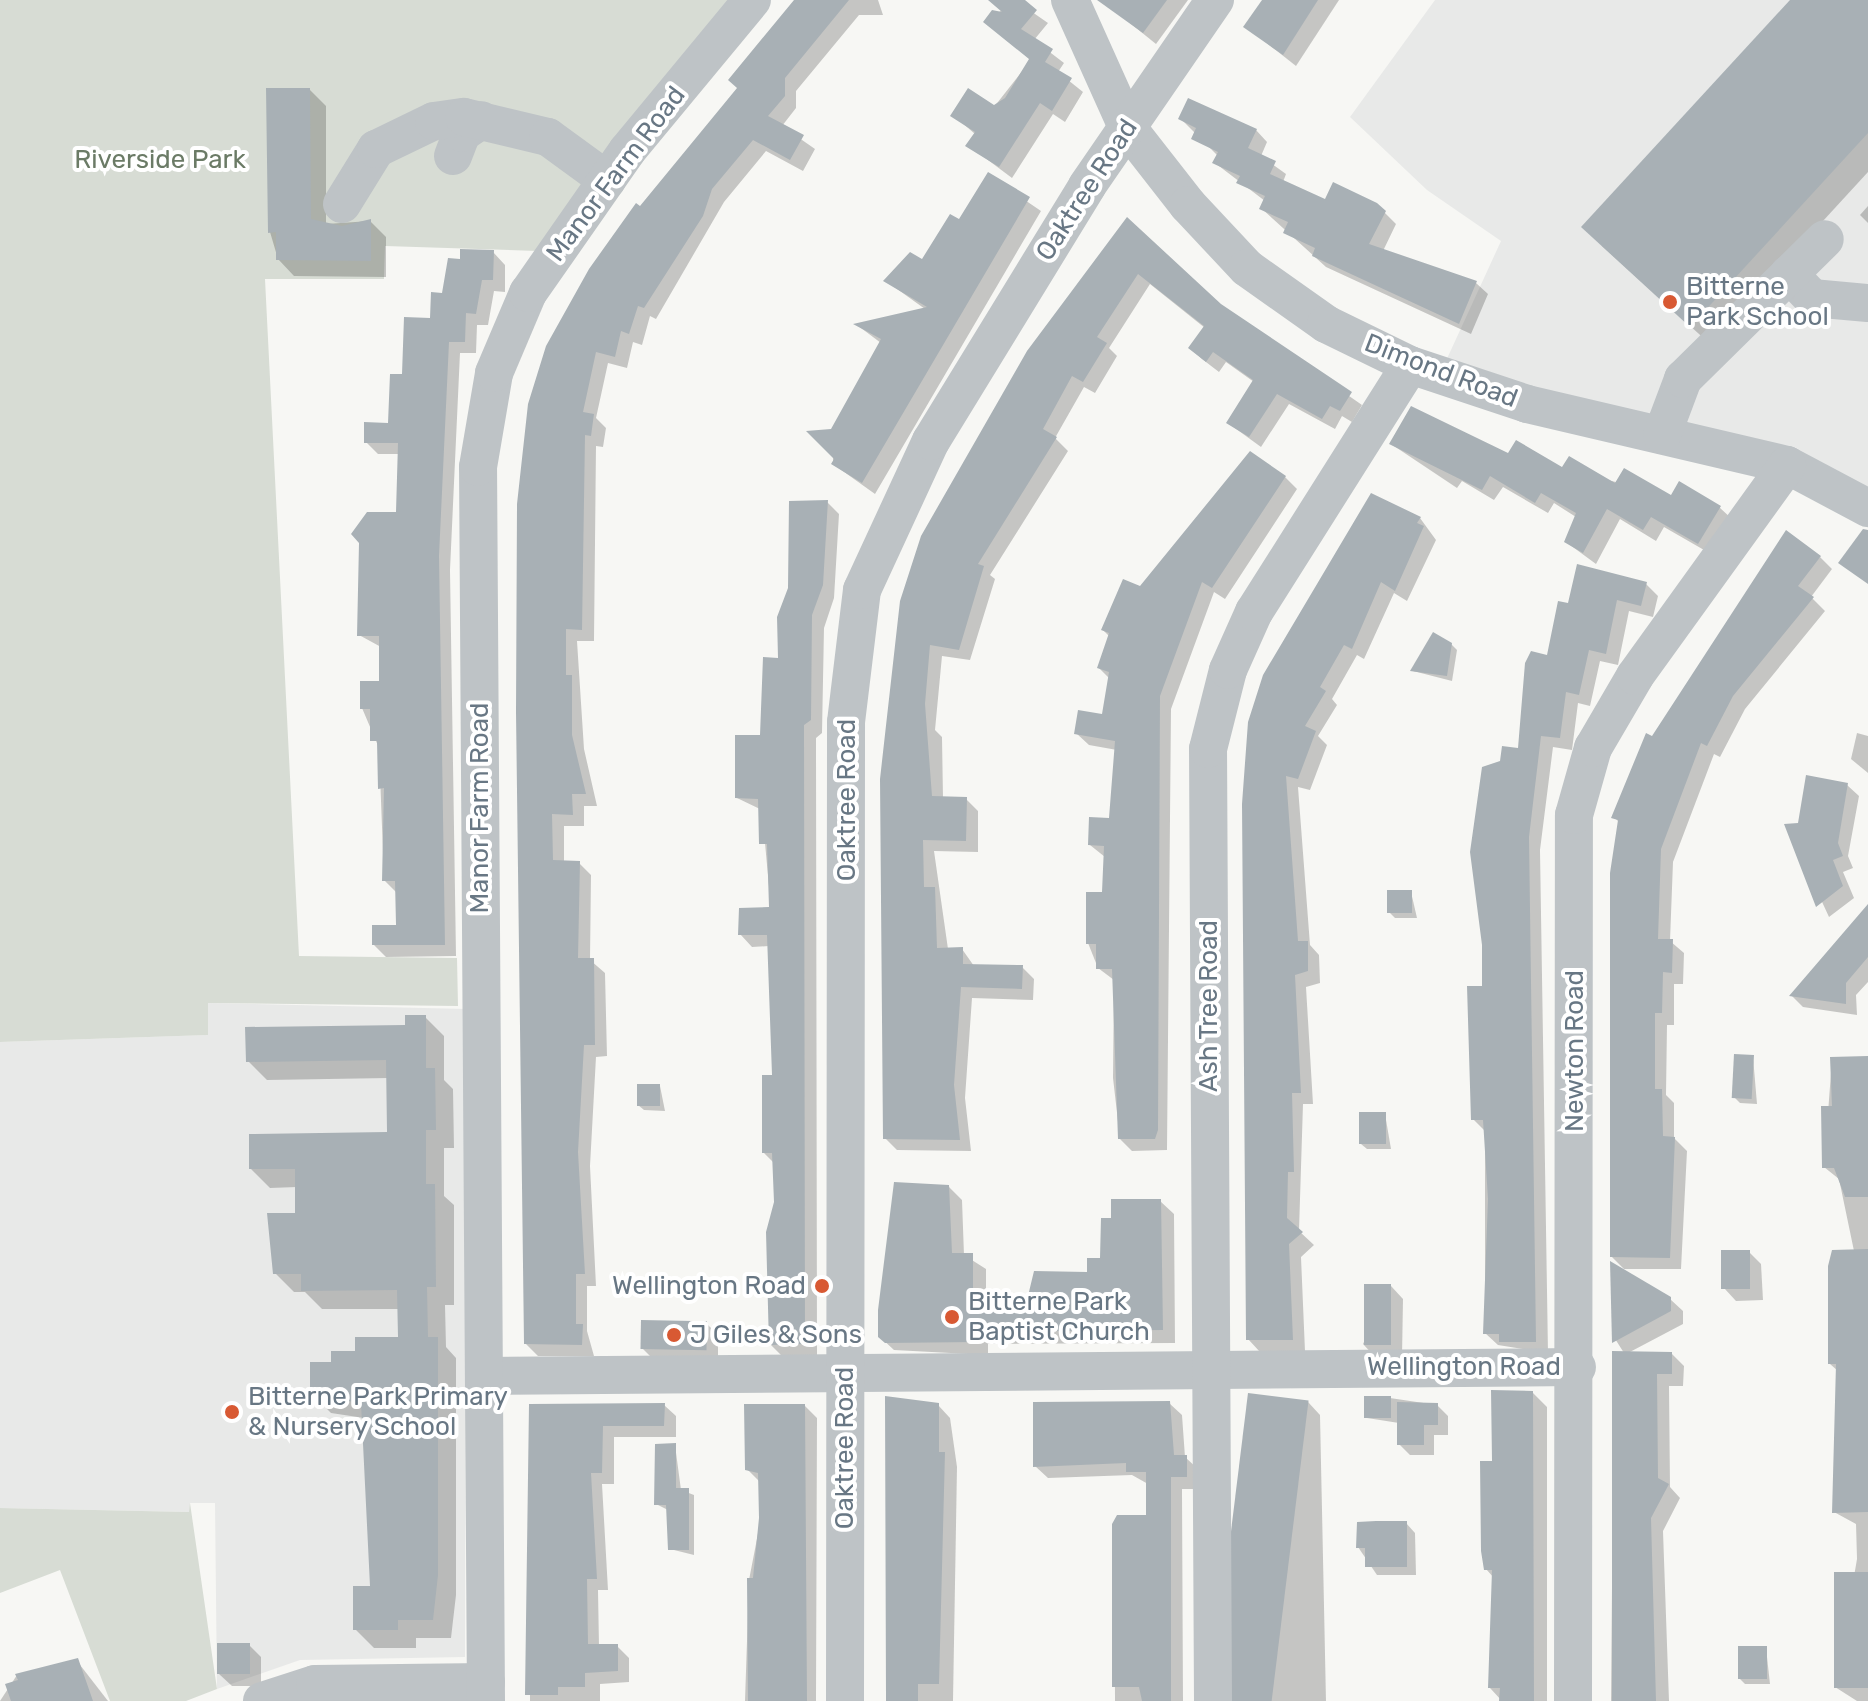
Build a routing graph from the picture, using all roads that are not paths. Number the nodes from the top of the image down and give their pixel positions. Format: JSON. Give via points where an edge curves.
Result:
{"nodes":[{"id":1,"x":752,"y":0,"type":"edge"},
{"id":2,"x":1070,"y":0,"type":"edge"},
{"id":3,"x":1215,"y":0,"type":"edge"},
{"id":4,"x":481,"y":120,"type":"junction"},
{"id":5,"x":1127,"y":127,"type":"junction"},
{"id":6,"x":538,"y":133,"type":"junction"},
{"id":7,"x":507,"y":155,"type":"dead end"},
{"id":8,"x":453,"y":156,"type":"dead end"},
{"id":9,"x":607,"y":180,"type":"junction"},
{"id":10,"x":342,"y":204,"type":"dead end"},
{"id":11,"x":1825,"y":239,"type":"dead end"},
{"id":12,"x":1789,"y":274,"type":"junction"},
{"id":13,"x":1868,"y":303,"type":"edge"},
{"id":14,"x":1410,"y":365,"type":"junction"},
{"id":15,"x":1662,"y":435,"type":"junction"},
{"id":16,"x":1787,"y":465,"type":"junction"},
{"id":17,"x":1868,"y":508,"type":"edge"},
{"id":18,"x":1212,"y":1367,"type":"junction"},
{"id":19,"x":1577,"y":1367,"type":"junction"},
{"id":20,"x":845,"y":1371,"type":"junction"},
{"id":21,"x":488,"y":1376,"type":"junction"},
{"id":22,"x":486,"y":1691,"type":"edge"},
{"id":23,"x":262,"y":1701,"type":"edge"},
{"id":24,"x":845,"y":1701,"type":"edge"},
{"id":25,"x":1213,"y":1701,"type":"edge"},
{"id":26,"x":1573,"y":1701,"type":"edge"}],
"edges":[{"from":1,"to":9,"type":"street","name":"Manor Farm Road"},
{"from":2,"to":5,"type":"street","name":"Dimond Road"},
{"from":3,"to":5,"type":"street","name":"Oaktree Road"},
{"from":4,"to":6,"type":"street"},
{"from":4,"to":8,"type":"street","via":[[462,133]]},
{"from":4,"to":10,"type":"street","via":[[434,121],[403,133],[362,165]]},
{"from":5,"to":14,"type":"street","name":"Dimond Road","via":[[1247,268],[1326,324]]},
{"from":5,"to":20,"type":"street","name":"Oaktree Road","via":[[931,441],[862,590],[846,722]]},
{"from":6,"to":7,"type":"street","via":[[515,141]]},
{"from":6,"to":9,"type":"street"},
{"from":9,"to":21,"type":"street","name":"Manor Farm Road","via":[[528,293],[494,373],[478,467]]},
{"from":11,"to":12,"type":"street"},
{"from":12,"to":13,"type":"street","via":[[1812,298]]},
{"from":12,"to":15,"type":"street","via":[[1683,379]]},
{"from":14,"to":15,"type":"street","name":"Dimond Road","via":[[1527,404]]},
{"from":14,"to":18,"type":"street","name":"Ash Tree Road","via":[[1254,612],[1215,707],[1207,764]]},
{"from":15,"to":16,"type":"street","name":"Dimond Road"},
{"from":16,"to":17,"type":"street","name":"Dimond Road"},
{"from":16,"to":19,"type":"street","name":"Newton Road","via":[[1635,676],[1593,748],[1574,815]]},
{"from":18,"to":19,"type":"street","name":"Wellington Road"},
{"from":18,"to":20,"type":"street","name":"Wellington Road"},
{"from":18,"to":25,"type":"street","name":"Ash Tree Road"},
{"from":19,"to":26,"type":"street","name":"Newton Road"},
{"from":20,"to":21,"type":"street","name":"Wellington Road"},
{"from":20,"to":24,"type":"street","name":"Oaktree Road"},
{"from":21,"to":22,"type":"street","name":"Manor Farm Road"},
{"from":22,"to":23,"type":"street","via":[[315,1684]]}]}
